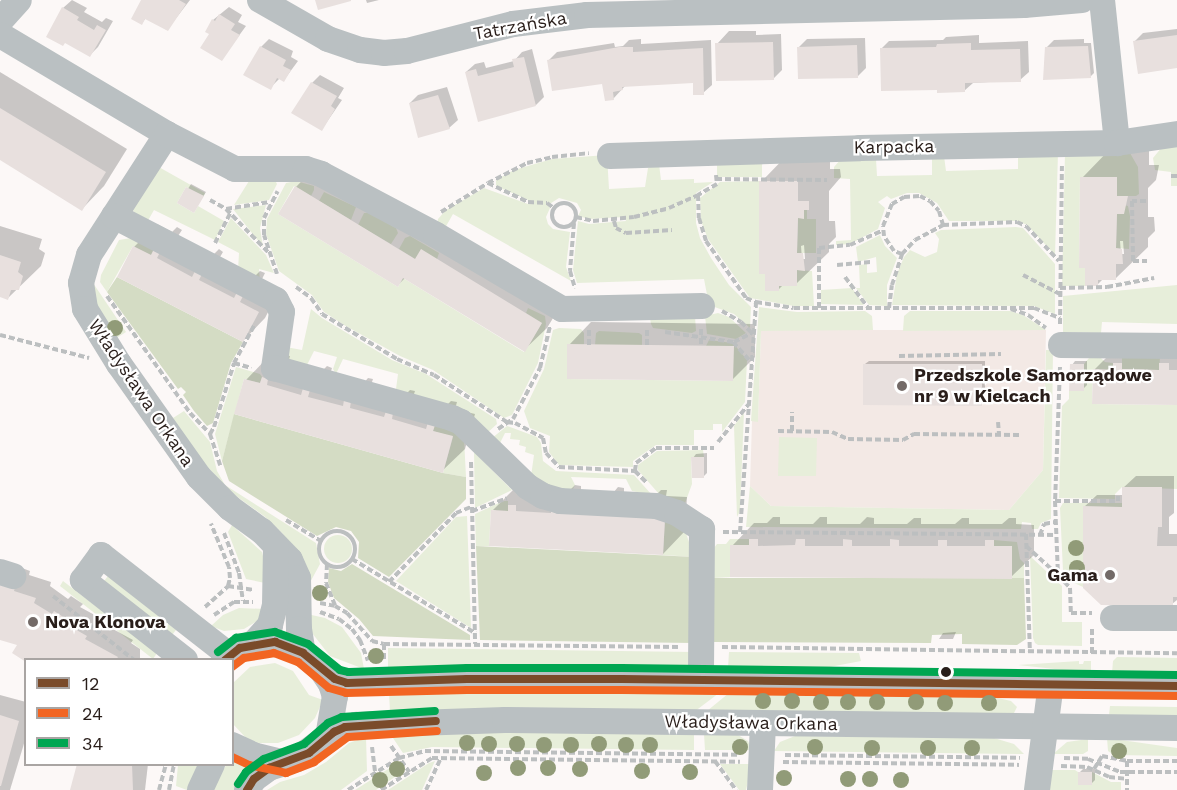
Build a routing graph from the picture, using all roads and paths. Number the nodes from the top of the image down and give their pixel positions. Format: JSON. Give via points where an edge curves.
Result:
{"nodes":[{"id":1,"x":19,"y":0,"type":"edge"},
{"id":2,"x":260,"y":0,"type":"edge"},
{"id":3,"x":1082,"y":0,"type":"edge"},
{"id":4,"x":1102,"y":0,"type":"edge"},
{"id":5,"x":0,"y":21,"type":"edge"},
{"id":6,"x":0,"y":35,"type":"edge"},
{"id":7,"x":167,"y":134,"type":"junction"},
{"id":8,"x":1177,"y":134,"type":"edge"},
{"id":9,"x":1117,"y":143,"type":"junction"},
{"id":10,"x":1062,"y":144,"type":"junction"},
{"id":11,"x":715,"y":154,"type":"junction"},
{"id":12,"x":610,"y":156,"type":"joint"},
{"id":13,"x":1171,"y":176,"type":"dead end"},
{"id":14,"x":1177,"y":176,"type":"edge"},
{"id":15,"x":716,"y":179,"type":"junction"},
{"id":16,"x":827,"y":180,"type":"dead end"},
{"id":17,"x":488,"y":183,"type":"junction"},
{"id":18,"x":280,"y":187,"type":"dead end"},
{"id":19,"x":698,"y":195,"type":"junction"},
{"id":20,"x":210,"y":200,"type":"dead end"},
{"id":21,"x":1146,"y":201,"type":"dead end"},
{"id":22,"x":270,"y":202,"type":"junction"},
{"id":23,"x":554,"y":208,"type":"junction"},
{"id":24,"x":226,"y":209,"type":"junction"},
{"id":25,"x":114,"y":216,"type":"junction"},
{"id":26,"x":576,"y":218,"type":"junction"},
{"id":27,"x":614,"y":220,"type":"junction"},
{"id":28,"x":574,"y":223,"type":"junction"},
{"id":29,"x":943,"y":225,"type":"junction"},
{"id":30,"x":421,"y":227,"type":"junction"},
{"id":31,"x":883,"y":230,"type":"junction"},
{"id":32,"x":672,"y":231,"type":"dead end"},
{"id":33,"x":270,"y":253,"type":"junction"},
{"id":34,"x":902,"y":254,"type":"junction"},
{"id":35,"x":1147,"y":261,"type":"dead end"},
{"id":36,"x":873,"y":262,"type":"dead end"},
{"id":37,"x":1059,"y":262,"type":"junction"},
{"id":38,"x":837,"y":265,"type":"dead end"},
{"id":39,"x":1023,"y":275,"type":"dead end"},
{"id":40,"x":845,"y":277,"type":"dead end"},
{"id":41,"x":1154,"y":278,"type":"dead end"},
{"id":42,"x":283,"y":285,"type":"junction"},
{"id":43,"x":1060,"y":288,"type":"junction"},
{"id":44,"x":104,"y":292,"type":"dead end"},
{"id":45,"x":1060,"y":294,"type":"junction"},
{"id":46,"x":756,"y":303,"type":"junction"},
{"id":47,"x":702,"y":306,"type":"joint"},
{"id":48,"x":819,"y":308,"type":"junction"},
{"id":49,"x":869,"y":308,"type":"junction"},
{"id":50,"x":890,"y":308,"type":"junction"},
{"id":51,"x":1008,"y":308,"type":"junction"},
{"id":52,"x":563,"y":321,"type":"junction"},
{"id":53,"x":256,"y":322,"type":"dead end"},
{"id":54,"x":637,"y":329,"type":"dead end"},
{"id":55,"x":1060,"y":329,"type":"junction"},
{"id":56,"x":647,"y":330,"type":"junction"},
{"id":57,"x":752,"y":333,"type":"junction"},
{"id":58,"x":0,"y":335,"type":"edge"},
{"id":59,"x":701,"y":337,"type":"junction"},
{"id":60,"x":733,"y":342,"type":"junction"},
{"id":61,"x":589,"y":345,"type":"dead end"},
{"id":62,"x":647,"y":345,"type":"dead end"},
{"id":63,"x":701,"y":346,"type":"dead end"},
{"id":64,"x":1177,"y":346,"type":"edge"},
{"id":65,"x":1001,"y":354,"type":"dead end"},
{"id":66,"x":899,"y":356,"type":"dead end"},
{"id":67,"x":751,"y":362,"type":"junction"},
{"id":68,"x":119,"y":364,"type":"junction"},
{"id":69,"x":749,"y":405,"type":"junction"},
{"id":70,"x":792,"y":412,"type":"dead end"},
{"id":71,"x":507,"y":422,"type":"junction"},
{"id":72,"x":998,"y":422,"type":"dead end"},
{"id":73,"x":778,"y":431,"type":"dead end"},
{"id":74,"x":792,"y":431,"type":"junction"},
{"id":75,"x":999,"y":434,"type":"junction"},
{"id":76,"x":1021,"y":435,"type":"dead end"},
{"id":77,"x":482,"y":442,"type":"junction"},
{"id":78,"x":718,"y":442,"type":"dead end"},
{"id":79,"x":714,"y":448,"type":"dead end"},
{"id":80,"x":1118,"y":496,"type":"dead end"},
{"id":81,"x":218,"y":497,"type":"junction"},
{"id":82,"x":512,"y":498,"type":"dead end"},
{"id":83,"x":1054,"y":501,"type":"junction"},
{"id":84,"x":472,"y":509,"type":"junction"},
{"id":85,"x":1055,"y":522,"type":"junction"},
{"id":86,"x":702,"y":529,"type":"junction"},
{"id":87,"x":740,"y":532,"type":"junction"},
{"id":88,"x":1026,"y":534,"type":"junction"},
{"id":89,"x":1040,"y":535,"type":"junction"},
{"id":90,"x":1056,"y":535,"type":"junction"},
{"id":91,"x":1026,"y":546,"type":"junction"},
{"id":92,"x":276,"y":547,"type":"junction"},
{"id":93,"x":352,"y":559,"type":"junction"},
{"id":94,"x":327,"y":564,"type":"junction"},
{"id":95,"x":1058,"y":575,"type":"junction"},
{"id":96,"x":389,"y":582,"type":"junction"},
{"id":97,"x":242,"y":589,"type":"junction"},
{"id":98,"x":261,"y":591,"type":"dead end"},
{"id":99,"x":53,"y":596,"type":"dead end"},
{"id":100,"x":243,"y":601,"type":"junction"},
{"id":101,"x":256,"y":602,"type":"dead end"},
{"id":102,"x":314,"y":602,"type":"dead end"},
{"id":103,"x":335,"y":606,"type":"junction"},
{"id":104,"x":202,"y":610,"type":"dead end"},
{"id":105,"x":315,"y":611,"type":"dead end"},
{"id":106,"x":213,"y":617,"type":"dead end"},
{"id":107,"x":1113,"y":618,"type":"joint"},
{"id":108,"x":1177,"y":618,"type":"edge"},
{"id":109,"x":476,"y":634,"type":"junction"},
{"id":110,"x":1092,"y":636,"type":"dead end"},
{"id":111,"x":254,"y":643,"type":"junction"},
{"id":112,"x":384,"y":644,"type":"junction"},
{"id":113,"x":475,"y":644,"type":"junction"},
{"id":114,"x":691,"y":647,"type":"dead end"},
{"id":115,"x":717,"y":647,"type":"dead end"},
{"id":116,"x":1030,"y":652,"type":"junction"},
{"id":117,"x":1092,"y":653,"type":"junction"},
{"id":118,"x":1177,"y":653,"type":"edge"},
{"id":119,"x":227,"y":657,"type":"edge"},
{"id":120,"x":131,"y":658,"type":"edge"},
{"id":121,"x":182,"y":658,"type":"edge"},
{"id":122,"x":312,"y":661,"type":"junction"},
{"id":123,"x":384,"y":665,"type":"dead end"},
{"id":124,"x":369,"y":670,"type":"dead end"},
{"id":125,"x":701,"y":680,"type":"junction"},
{"id":126,"x":1051,"y":684,"type":"junction"},
{"id":127,"x":1177,"y":686,"type":"edge"},
{"id":128,"x":763,"y":724,"type":"junction"},
{"id":129,"x":1046,"y":727,"type":"junction"},
{"id":130,"x":1177,"y":728,"type":"edge"},
{"id":131,"x":371,"y":736,"type":"dead end"},
{"id":132,"x":328,"y":737,"type":"junction"},
{"id":133,"x":388,"y":742,"type":"dead end"},
{"id":134,"x":234,"y":747,"type":"edge"},
{"id":135,"x":399,"y":758,"type":"junction"},
{"id":136,"x":441,"y":758,"type":"junction"},
{"id":137,"x":762,"y":758,"type":"junction"},
{"id":138,"x":1026,"y":758,"type":"dead end"},
{"id":139,"x":1062,"y":758,"type":"dead end"},
{"id":140,"x":715,"y":761,"type":"junction"},
{"id":141,"x":1126,"y":761,"type":"junction"},
{"id":142,"x":1177,"y":762,"type":"edge"},
{"id":143,"x":285,"y":763,"type":"junction"},
{"id":144,"x":1098,"y":763,"type":"junction"},
{"id":145,"x":1029,"y":765,"type":"dead end"},
{"id":146,"x":166,"y":766,"type":"edge"},
{"id":147,"x":174,"y":766,"type":"edge"},
{"id":148,"x":212,"y":766,"type":"edge"},
{"id":149,"x":1049,"y":766,"type":"dead end"},
{"id":150,"x":1094,"y":769,"type":"junction"},
{"id":151,"x":409,"y":772,"type":"junction"},
{"id":152,"x":1127,"y":772,"type":"junction"},
{"id":153,"x":1177,"y":772,"type":"edge"},
{"id":154,"x":375,"y":773,"type":"junction"},
{"id":155,"x":1127,"y":779,"type":"junction"},
{"id":156,"x":159,"y":790,"type":"edge"},
{"id":157,"x":169,"y":790,"type":"edge"},
{"id":158,"x":200,"y":790,"type":"edge"},
{"id":159,"x":247,"y":790,"type":"edge"},
{"id":160,"x":348,"y":790,"type":"edge"},
{"id":161,"x":381,"y":790,"type":"edge"},
{"id":162,"x":426,"y":790,"type":"edge"},
{"id":163,"x":736,"y":790,"type":"edge"},
{"id":164,"x":760,"y":790,"type":"edge"},
{"id":165,"x":1037,"y":790,"type":"edge"},
{"id":166,"x":1127,"y":790,"type":"edge"}],
"edges":[{"from":1,"to":5,"type":"street"},
{"from":2,"to":3,"type":"street","name":"Tatrzańska","via":[[328,39],[384,53],[407,51],[513,24],[587,15],[1024,5]]},
{"from":4,"to":9,"type":"street"},
{"from":6,"to":7,"type":"street"},
{"from":7,"to":25,"type":"street","name":"Władysława Orkana"},
{"from":7,"to":30,"type":"street","via":[[235,169],[306,169],[321,174]]},
{"from":8,"to":9,"type":"street","name":"Karpacka"},
{"from":9,"to":10,"type":"street","name":"Karpacka"},
{"from":10,"to":11,"type":"street","name":"Karpacka"},
{"from":10,"to":37,"type":"path"},
{"from":11,"to":12,"type":"street","name":"Karpacka"},
{"from":11,"to":15,"type":"path"},
{"from":12,"to":17,"type":"path","via":[[608,153],[552,157],[517,166]]},
{"from":13,"to":14,"type":"path"},
{"from":15,"to":16,"type":"path"},
{"from":15,"to":19,"type":"path","via":[[717,184]]},
{"from":17,"to":23,"type":"path","via":[[528,202],[547,203]]},
{"from":17,"to":30,"type":"path"},
{"from":18,"to":22,"type":"path"},
{"from":19,"to":27,"type":"path","via":[[655,213]]},
{"from":19,"to":46,"type":"path","via":[[706,241],[746,298]]},
{"from":20,"to":24,"type":"path"},
{"from":21,"to":35,"type":"path","via":[[1132,201],[1132,249],[1133,261]]},
{"from":22,"to":24,"type":"path"},
{"from":22,"to":33,"type":"path","via":[[264,218],[264,235]]},
{"from":23,"to":26,"type":"path","via":[[570,204]]},
{"from":23,"to":28,"type":"path","via":[[552,218],[556,225],[568,227]]},
{"from":24,"to":33,"type":"path"},
{"from":25,"to":42,"type":"street"},
{"from":25,"to":68,"type":"street","name":"Władysława Orkana","via":[[84,266],[81,291],[88,318]]},
{"from":26,"to":27,"type":"path"},
{"from":26,"to":28,"type":"path"},
{"from":27,"to":32,"type":"path","via":[[616,228],[626,233]]},
{"from":28,"to":52,"type":"path","via":[[570,271],[576,285]]},
{"from":29,"to":31,"type":"path","via":[[939,211],[930,201],[920,196],[904,197],[892,204]]},
{"from":29,"to":34,"type":"path","via":[[915,240]]},
{"from":29,"to":37,"type":"path","via":[[1017,222],[1026,226]]},
{"from":30,"to":52,"type":"street"},
{"from":31,"to":34,"type":"path","via":[[894,251]]},
{"from":31,"to":48,"type":"path","via":[[850,245],[819,248]]},
{"from":33,"to":42,"type":"path"},
{"from":34,"to":50,"type":"path","via":[[892,285]]},
{"from":36,"to":38,"type":"path"},
{"from":37,"to":43,"type":"path"},
{"from":39,"to":45,"type":"path"},
{"from":40,"to":49,"type":"path"},
{"from":41,"to":43,"type":"path","via":[[1107,287]]},
{"from":42,"to":71,"type":"path","via":[[311,298],[322,314],[434,375]]},
{"from":42,"to":77,"type":"street","via":[[274,368],[452,418]]},
{"from":43,"to":45,"type":"path"},
{"from":44,"to":53,"type":"path","via":[[190,413],[210,434],[234,363]]},
{"from":45,"to":55,"type":"path"},
{"from":46,"to":48,"type":"path"},
{"from":46,"to":57,"type":"path"},
{"from":47,"to":52,"type":"street"},
{"from":47,"to":57,"type":"path","via":[[729,314]]},
{"from":48,"to":49,"type":"path"},
{"from":49,"to":50,"type":"path"},
{"from":50,"to":51,"type":"path"},
{"from":51,"to":55,"type":"path","via":[[1028,315],[1050,331]]},
{"from":51,"to":55,"type":"path","via":[[1034,308]]},
{"from":52,"to":61,"type":"path","via":[[590,327]]},
{"from":52,"to":71,"type":"path","via":[[517,412]]},
{"from":54,"to":56,"type":"path"},
{"from":55,"to":64,"type":"street"},
{"from":55,"to":83,"type":"path"},
{"from":56,"to":59,"type":"path"},
{"from":56,"to":62,"type":"path"},
{"from":57,"to":60,"type":"path"},
{"from":57,"to":67,"type":"path"},
{"from":58,"to":68,"type":"path"},
{"from":59,"to":60,"type":"path"},
{"from":59,"to":63,"type":"path"},
{"from":60,"to":67,"type":"path"},
{"from":65,"to":66,"type":"path"},
{"from":67,"to":69,"type":"path"},
{"from":68,"to":81,"type":"street","name":"Władysława Orkana","via":[[199,477]]},
{"from":69,"to":78,"type":"path"},
{"from":69,"to":87,"type":"path"},
{"from":70,"to":74,"type":"path"},
{"from":71,"to":77,"type":"path"},
{"from":71,"to":79,"type":"path","via":[[543,438],[546,453],[559,467],[635,471],[636,463],[656,448]]},
{"from":72,"to":75,"type":"path"},
{"from":73,"to":74,"type":"path"},
{"from":74,"to":75,"type":"path","via":[[832,432],[848,439],[903,440],[914,434]]},
{"from":75,"to":76,"type":"path"},
{"from":77,"to":84,"type":"path","via":[[471,451]]},
{"from":77,"to":86,"type":"street","via":[[528,487],[543,496],[560,501],[656,506]]},
{"from":80,"to":83,"type":"path","via":[[1118,501]]},
{"from":81,"to":92,"type":"street","name":"Władysława Orkana"},
{"from":81,"to":97,"type":"path","via":[[219,520]]},
{"from":82,"to":84,"type":"path"},
{"from":83,"to":85,"type":"path"},
{"from":84,"to":96,"type":"path","via":[[456,513]]},
{"from":84,"to":109,"type":"path"},
{"from":85,"to":89,"type":"path","via":[[1044,524]]},
{"from":85,"to":90,"type":"path"},
{"from":86,"to":87,"type":"path"},
{"from":86,"to":125,"type":"street"},
{"from":87,"to":88,"type":"path"},
{"from":88,"to":89,"type":"path"},
{"from":88,"to":91,"type":"path"},
{"from":89,"to":90,"type":"path"},
{"from":90,"to":95,"type":"path"},
{"from":91,"to":95,"type":"path"},
{"from":91,"to":116,"type":"path"},
{"from":92,"to":111,"type":"street","via":[[275,605],[270,625]]},
{"from":92,"to":122,"type":"street","name":"Władysława Orkana","via":[[290,560],[297,578],[299,629]]},
{"from":93,"to":94,"type":"path","via":[[343,566]]},
{"from":93,"to":94,"type":"path","via":[[354,542],[347,534],[335,531],[325,536],[320,547]]},
{"from":93,"to":96,"type":"path"},
{"from":94,"to":103,"type":"path","via":[[326,583]]},
{"from":95,"to":107,"type":"path","via":[[1070,588],[1071,613]]},
{"from":96,"to":109,"type":"path"},
{"from":97,"to":98,"type":"path"},
{"from":97,"to":100,"type":"path"},
{"from":97,"to":104,"type":"path","via":[[228,586]]},
{"from":99,"to":120,"type":"path"},
{"from":100,"to":101,"type":"path"},
{"from":100,"to":106,"type":"path","via":[[230,604]]},
{"from":102,"to":103,"type":"path"},
{"from":103,"to":112,"type":"path","via":[[358,623],[372,641]]},
{"from":105,"to":124,"type":"path","via":[[339,619],[352,629],[366,653]]},
{"from":107,"to":108,"type":"street"},
{"from":109,"to":113,"type":"path"},
{"from":110,"to":117,"type":"path"},
{"from":111,"to":119,"type":"street"},
{"from":111,"to":122,"type":"street","via":[[275,642]]},
{"from":112,"to":113,"type":"path"},
{"from":112,"to":123,"type":"path"},
{"from":113,"to":114,"type":"path"},
{"from":115,"to":116,"type":"path"},
{"from":116,"to":117,"type":"path"},
{"from":117,"to":118,"type":"path"},
{"from":119,"to":121,"type":"street","via":[[101,555],[83,580]]},
{"from":122,"to":125,"type":"street","via":[[347,683]]},
{"from":122,"to":132,"type":"street","name":"Władysława Orkana","via":[[332,684],[335,696]]},
{"from":125,"to":126,"type":"street"},
{"from":126,"to":127,"type":"street"},
{"from":126,"to":129,"type":"street"},
{"from":128,"to":129,"type":"street","name":"Władysława Orkana"},
{"from":128,"to":132,"type":"street","name":"Władysława Orkana","via":[[433,721],[356,725]]},
{"from":128,"to":137,"type":"street"},
{"from":129,"to":130,"type":"street","name":"Władysława Orkana"},
{"from":129,"to":165,"type":"street"},
{"from":131,"to":154,"type":"path"},
{"from":132,"to":143,"type":"street","name":"Władysława Orkana","via":[[309,753]]},
{"from":133,"to":135,"type":"path"},
{"from":134,"to":143,"type":"street"},
{"from":135,"to":137,"type":"path","via":[[425,751]]},
{"from":135,"to":151,"type":"path"},
{"from":135,"to":154,"type":"path"},
{"from":136,"to":140,"type":"path"},
{"from":136,"to":151,"type":"path","via":[[425,761]]},
{"from":136,"to":162,"type":"path"},
{"from":137,"to":138,"type":"path"},
{"from":137,"to":140,"type":"path"},
{"from":137,"to":145,"type":"path"},
{"from":137,"to":164,"type":"street"},
{"from":139,"to":144,"type":"path"},
{"from":140,"to":163,"type":"path"},
{"from":141,"to":142,"type":"path"},
{"from":141,"to":144,"type":"path","via":[[1102,756]]},
{"from":141,"to":152,"type":"path"},
{"from":143,"to":159,"type":"street","name":"Władysława Orkana","via":[[269,768]]},
{"from":144,"to":150,"type":"path"},
{"from":144,"to":152,"type":"path","via":[[1115,772]]},
{"from":146,"to":156,"type":"path"},
{"from":147,"to":157,"type":"path"},
{"from":148,"to":158,"type":"street"},
{"from":149,"to":150,"type":"path"},
{"from":150,"to":155,"type":"path","via":[[1109,777]]},
{"from":151,"to":161,"type":"path"},
{"from":152,"to":153,"type":"path"},
{"from":152,"to":155,"type":"path"},
{"from":154,"to":160,"type":"path"},
{"from":155,"to":166,"type":"path"}]}
